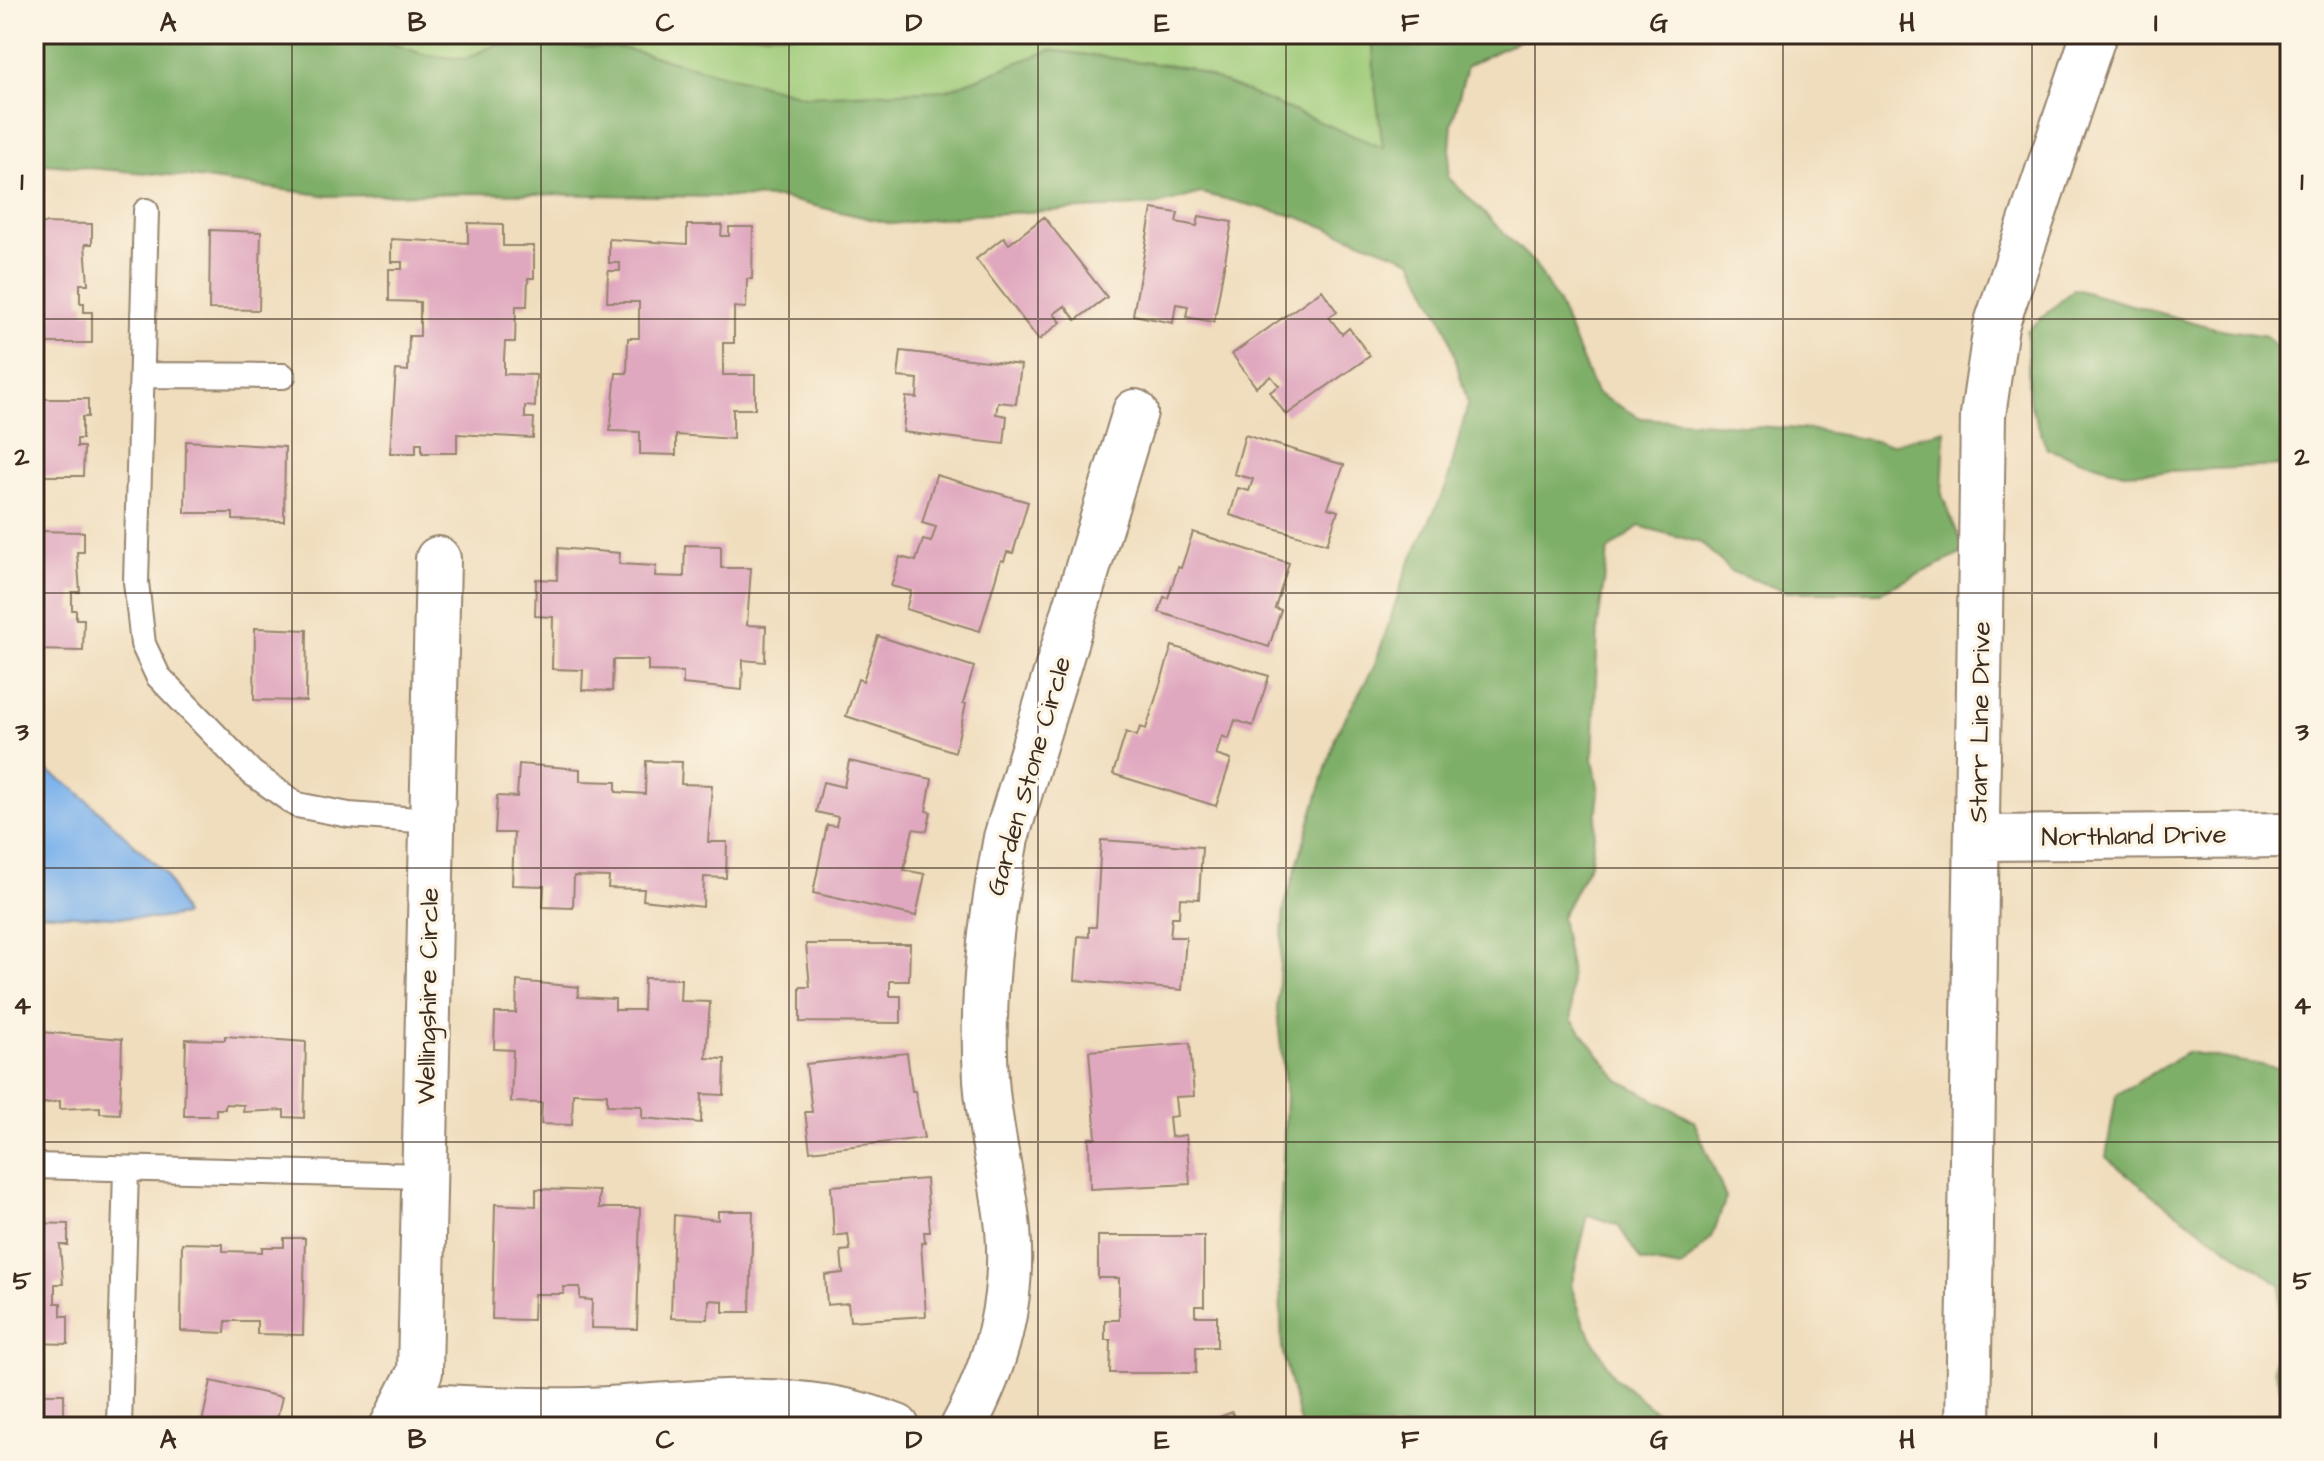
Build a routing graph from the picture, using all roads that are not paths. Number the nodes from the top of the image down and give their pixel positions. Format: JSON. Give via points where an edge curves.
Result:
{"nodes":[{"id":1,"x":2094,"y":34,"type":"edge"},
{"id":2,"x":146,"y":211,"type":"dead end"},
{"id":3,"x":142,"y":375,"type":"junction"},
{"id":4,"x":283,"y":376,"type":"dead end"},
{"id":5,"x":1135,"y":412,"type":"dead end"},
{"id":6,"x":438,"y":559,"type":"dead end"},
{"id":7,"x":431,"y":821,"type":"junction"},
{"id":8,"x":2290,"y":835,"type":"edge"},
{"id":9,"x":1979,"y":838,"type":"junction"},
{"id":10,"x":34,"y":1166,"type":"edge"},
{"id":11,"x":126,"y":1169,"type":"junction"},
{"id":12,"x":425,"y":1176,"type":"junction"},
{"id":13,"x":398,"y":1417,"type":"edge"},
{"id":14,"x":119,"y":1427,"type":"edge"},
{"id":15,"x":897,"y":1427,"type":"edge"},
{"id":16,"x":963,"y":1427,"type":"edge"},
{"id":17,"x":1968,"y":1427,"type":"edge"}],
"edges":[{"from":1,"to":9,"type":"street","name":"Starr Line Drive","via":[[2013,267],[1990,355],[1983,415]]},
{"from":2,"to":3,"type":"lane"},
{"from":3,"to":4,"type":"lane"},
{"from":3,"to":7,"type":"lane","via":[[136,589],[143,644],[158,676],[252,773],[297,805]]},
{"from":5,"to":16,"type":"street","name":"Garden Stone Circle","via":[[1006,838],[992,909],[984,1008],[986,1080],[1008,1229],[1008,1273],[997,1353]]},
{"from":6,"to":7,"type":"street","name":"Wellingshire Circle"},
{"from":7,"to":12,"type":"street","name":"Wellingshire Circle"},
{"from":8,"to":9,"type":"street","name":"Northland Drive"},
{"from":9,"to":17,"type":"street","name":"Starr Line Drive"},
{"from":10,"to":11,"type":"lane"},
{"from":11,"to":12,"type":"lane"},
{"from":11,"to":14,"type":"lane"},
{"from":12,"to":13,"type":"street","name":"Wellingshire Circle","via":[[420,1372]]},
{"from":13,"to":15,"type":"street","via":[[775,1400],[847,1411]]}]}
